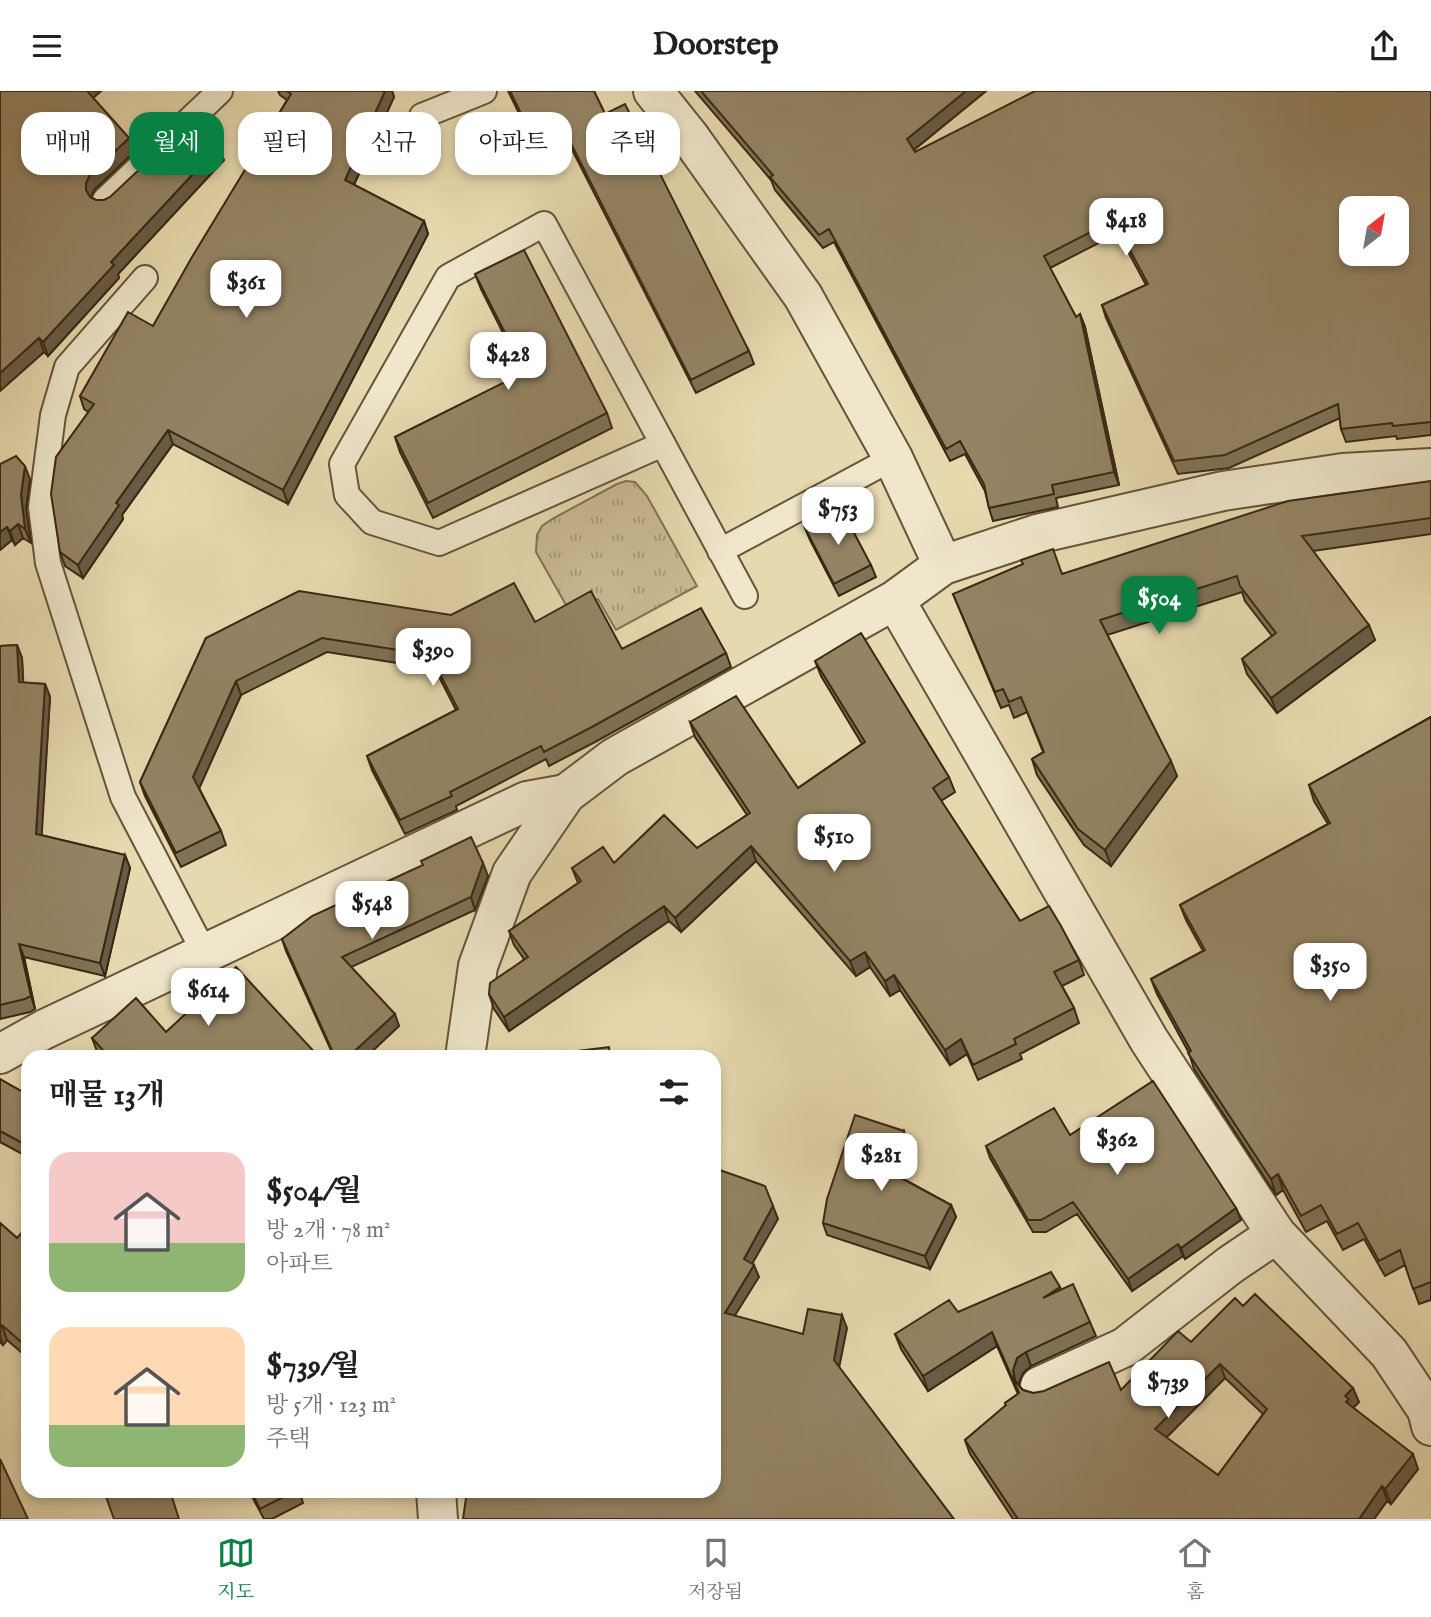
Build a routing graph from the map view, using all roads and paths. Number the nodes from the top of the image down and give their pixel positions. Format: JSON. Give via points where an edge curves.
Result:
{"nodes":[{"id":1,"x":220,"y":91,"type":"edge"},
{"id":2,"x":484,"y":91,"type":"edge"},
{"id":3,"x":653,"y":91,"type":"edge"},
{"id":4,"x":432,"y":112,"type":"edge"},
{"id":5,"x":105,"y":200,"type":"edge"},
{"id":6,"x":145,"y":278,"type":"dead end"},
{"id":7,"x":663,"y":444,"type":"junction"},
{"id":8,"x":893,"y":458,"type":"junction"},
{"id":9,"x":1431,"y":468,"type":"edge"},
{"id":10,"x":720,"y":551,"type":"junction"},
{"id":11,"x":943,"y":565,"type":"junction"},
{"id":12,"x":745,"y":596,"type":"dead end"},
{"id":13,"x":895,"y":600,"type":"junction"},
{"id":14,"x":566,"y":794,"type":"junction"},
{"id":15,"x":205,"y":954,"type":"junction"},
{"id":16,"x":466,"y":1050,"type":"edge"},
{"id":17,"x":0,"y":1054,"type":"edge"},
{"id":18,"x":1276,"y":1234,"type":"junction"},
{"id":19,"x":1040,"y":1386,"type":"dead end"},
{"id":20,"x":1431,"y":1426,"type":"edge"},
{"id":21,"x":436,"y":1498,"type":"edge"},
{"id":22,"x":438,"y":1519,"type":"edge"}],
"edges":[{"from":1,"to":5,"type":"lane"},
{"from":2,"to":4,"type":"lane"},
{"from":3,"to":8,"type":"street","via":[[803,296]]},
{"from":6,"to":15,"type":"lane","via":[[67,367],[53,415],[41,507],[48,563],[123,797]]},
{"from":7,"to":7,"type":"lane","via":[[439,543],[372,522],[348,495],[342,464],[447,278],[544,224]]},
{"from":7,"to":10,"type":"lane"},
{"from":8,"to":10,"type":"lane"},
{"from":8,"to":11,"type":"street"},
{"from":9,"to":11,"type":"street","via":[[1343,474],[1223,491],[1037,534]]},
{"from":10,"to":12,"type":"lane"},
{"from":11,"to":13,"type":"street"},
{"from":13,"to":14,"type":"street","via":[[615,757]]},
{"from":13,"to":18,"type":"street","via":[[1149,1040]]},
{"from":14,"to":15,"type":"street","via":[[527,801]]},
{"from":14,"to":16,"type":"street","via":[[512,873],[478,966]]},
{"from":15,"to":17,"type":"street"},
{"from":18,"to":19,"type":"street","via":[[1125,1347]]},
{"from":18,"to":20,"type":"street","via":[[1389,1353],[1427,1410]]},
{"from":21,"to":22,"type":"street"}]}
